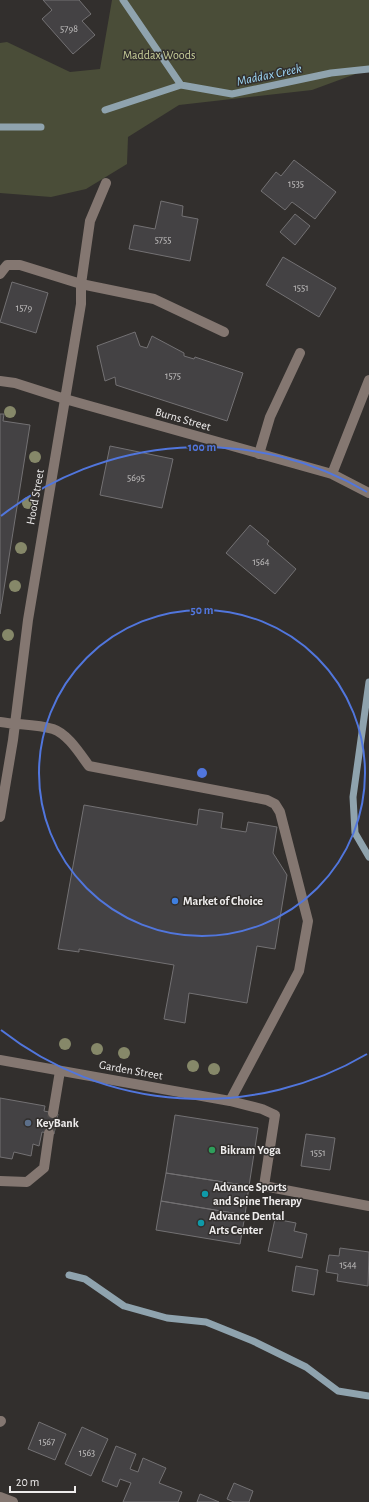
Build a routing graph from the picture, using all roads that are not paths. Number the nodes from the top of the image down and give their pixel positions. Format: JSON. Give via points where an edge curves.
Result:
{"nodes":[{"id":1,"x":106,"y":183,"type":"dead end"},
{"id":2,"x":0,"y":274,"type":"edge"},
{"id":3,"x":81,"y":284,"type":"junction"},
{"id":4,"x":224,"y":332,"type":"dead end"},
{"id":5,"x":300,"y":353,"type":"dead end"},
{"id":6,"x":0,"y":380,"type":"edge"},
{"id":7,"x":369,"y":380,"type":"edge"},
{"id":8,"x":65,"y":399,"type":"junction"},
{"id":9,"x":259,"y":454,"type":"junction"},
{"id":10,"x":332,"y":474,"type":"junction"},
{"id":11,"x":369,"y":493,"type":"edge"},
{"id":12,"x":0,"y":722,"type":"edge"},
{"id":13,"x":14,"y":724,"type":"junction"},
{"id":14,"x":0,"y":817,"type":"edge"},
{"id":15,"x":0,"y":1060,"type":"edge"},
{"id":16,"x":60,"y":1071,"type":"junction"},
{"id":17,"x":230,"y":1101,"type":"junction"},
{"id":18,"x":53,"y":1113,"type":"tunnel mouth"},
{"id":19,"x":49,"y":1133,"type":"tunnel mouth"},
{"id":20,"x":0,"y":1181,"type":"edge"},
{"id":21,"x":369,"y":1206,"type":"edge"},
{"id":22,"x":0,"y":1496,"type":"edge"},
{"id":23,"x":13,"y":1502,"type":"edge"}],
"edges":[{"from":1,"to":3,"type":"street","name":"Hood Street","via":[[90,221]]},
{"from":2,"to":3,"type":"street","via":[[7,265],[20,265]]},
{"from":3,"to":4,"type":"street","via":[[154,299]]},
{"from":3,"to":8,"type":"street","name":"Hood Street","via":[[81,304]]},
{"from":5,"to":9,"type":"street","via":[[270,417]]},
{"from":6,"to":8,"type":"street","name":"Burns Street"},
{"from":7,"to":10,"type":"street"},
{"from":8,"to":9,"type":"street","name":"Burns Street"},
{"from":8,"to":13,"type":"street","name":"Hood Street","via":[[28,620]]},
{"from":9,"to":10,"type":"street","name":"Burns Street"},
{"from":10,"to":11,"type":"street","name":"Burns Street"},
{"from":12,"to":13,"type":"street"},
{"from":13,"to":14,"type":"street","name":"Hood Street"},
{"from":13,"to":17,"type":"street","via":[[54,729],[66,738],[89,766],[267,800],[275,804],[280,812],[308,921],[299,971]]},
{"from":15,"to":16,"type":"street","name":"Garden Street"},
{"from":16,"to":17,"type":"street","name":"Garden Street"},
{"from":16,"to":18,"type":"street"},
{"from":17,"to":21,"type":"street","name":"Garden Street","via":[[275,1115],[264,1186]]},
{"from":19,"to":20,"type":"street","via":[[44,1168],[27,1182]]},
{"from":22,"to":23,"type":"street"}]}
